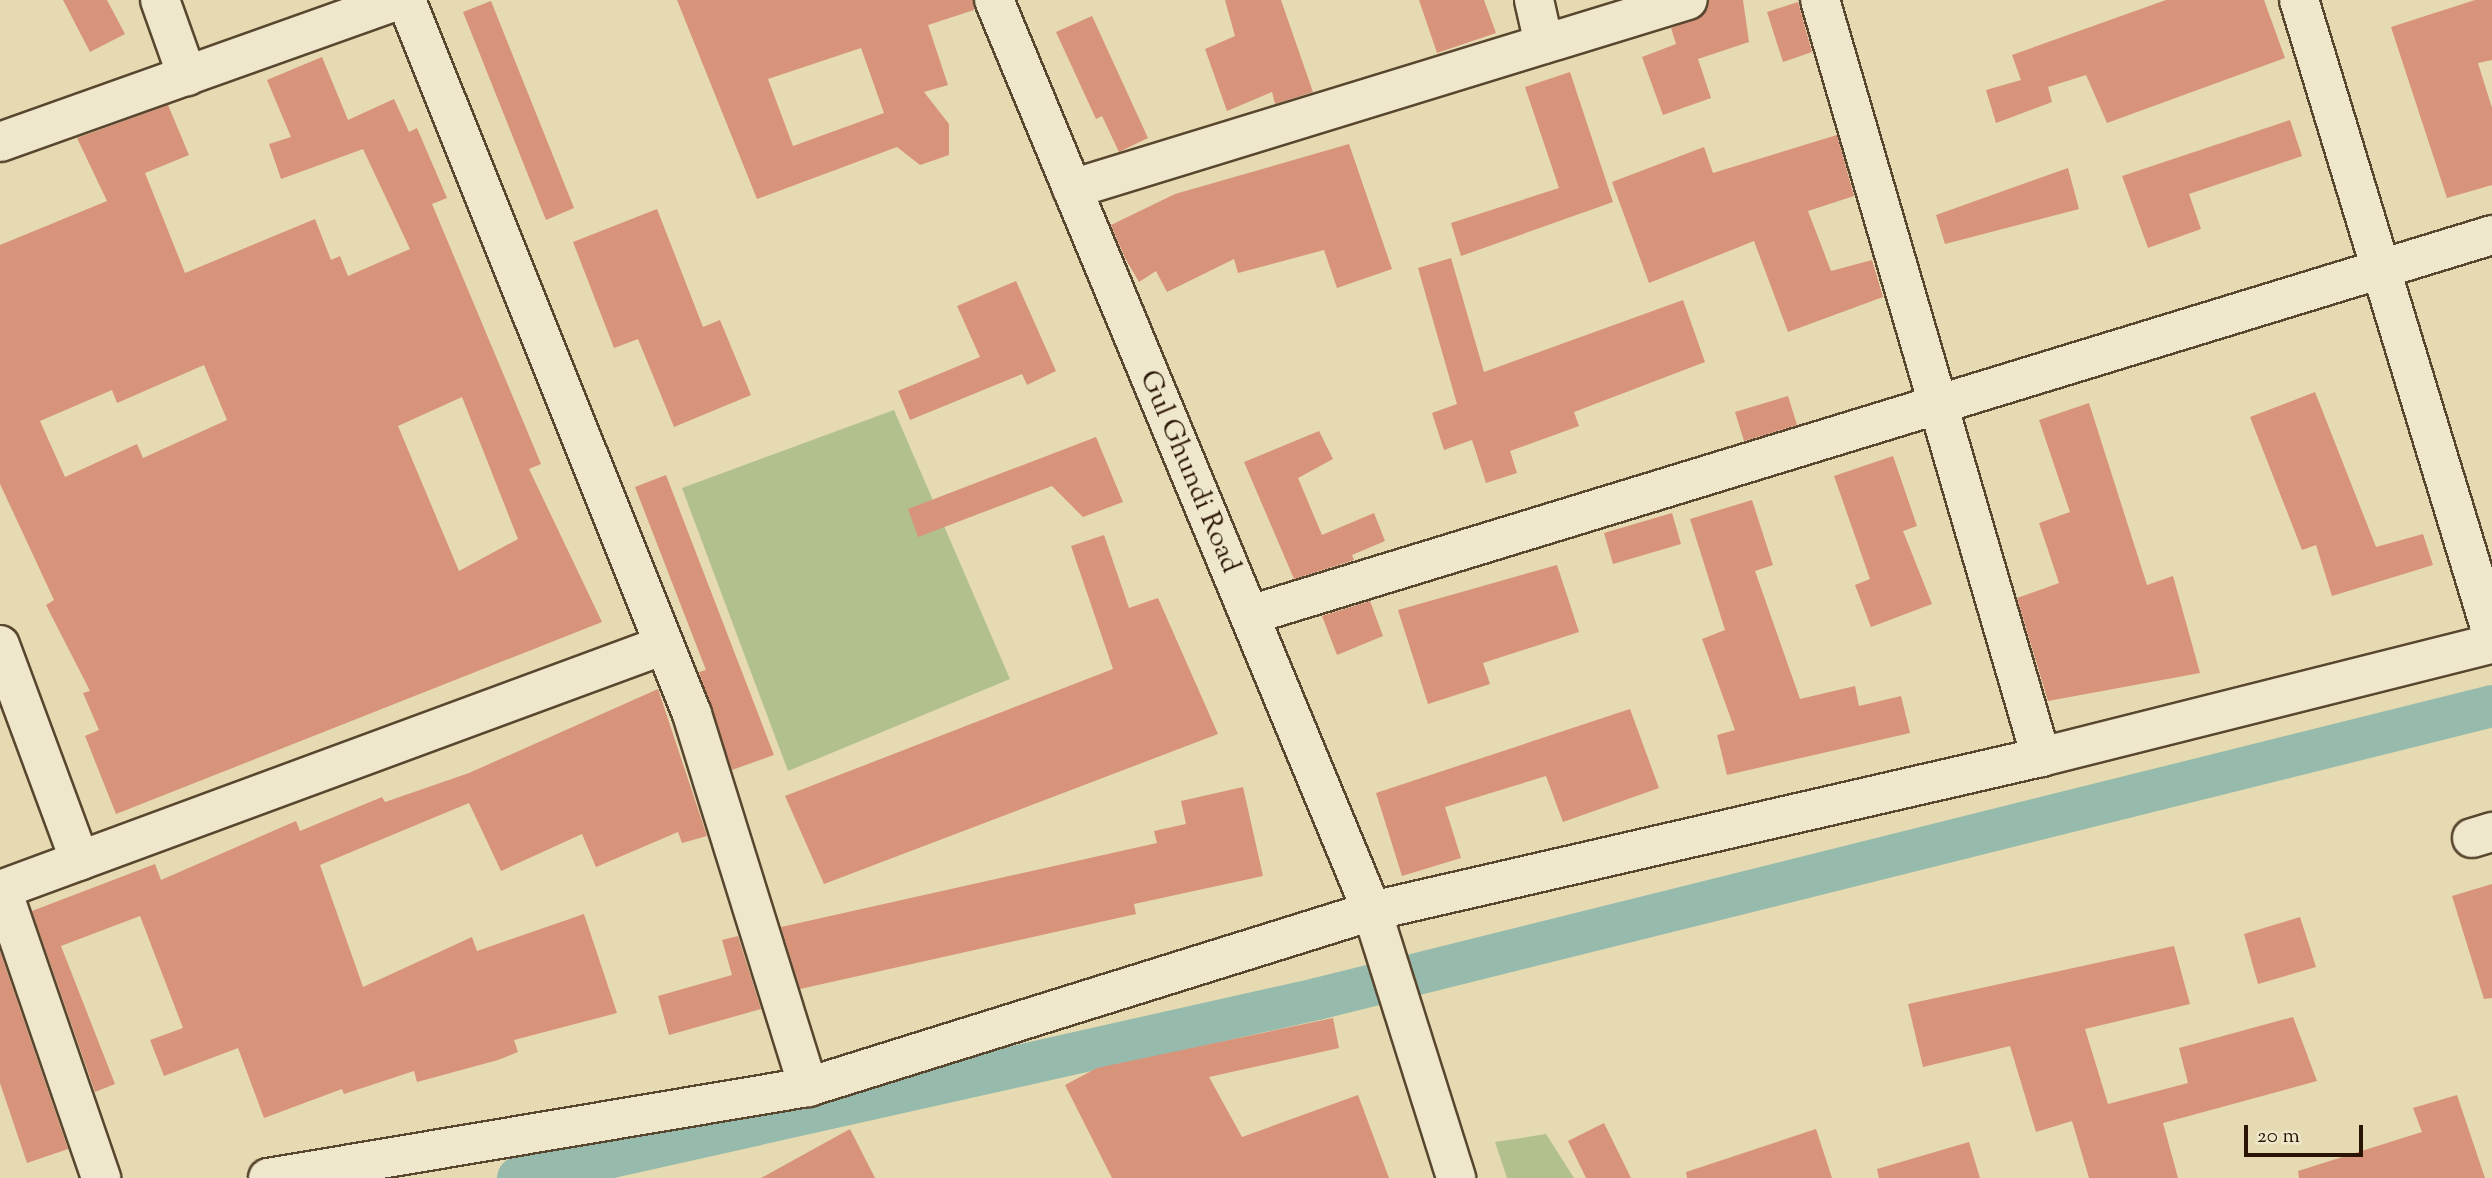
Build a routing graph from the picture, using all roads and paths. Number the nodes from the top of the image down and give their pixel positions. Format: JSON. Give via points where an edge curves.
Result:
{"nodes":[{"id":1,"x":160,"y":0,"type":"edge"},
{"id":2,"x":399,"y":0,"type":"edge"},
{"id":3,"x":406,"y":0,"type":"edge"},
{"id":4,"x":994,"y":0,"type":"edge"},
{"id":5,"x":1534,"y":0,"type":"edge"},
{"id":6,"x":1688,"y":0,"type":"edge"},
{"id":7,"x":1820,"y":0,"type":"edge"},
{"id":8,"x":2299,"y":0,"type":"edge"},
{"id":9,"x":1544,"y":44,"type":"junction"},
{"id":10,"x":187,"y":76,"type":"junction"},
{"id":11,"x":0,"y":142,"type":"edge"},
{"id":12,"x":1072,"y":189,"type":"junction"},
{"id":13,"x":2492,"y":235,"type":"edge"},
{"id":14,"x":2380,"y":271,"type":"junction"},
{"id":15,"x":1941,"y":408,"type":"junction"},
{"id":16,"x":1250,"y":615,"type":"junction"},
{"id":17,"x":2492,"y":634,"type":"edge"},
{"id":18,"x":2492,"y":644,"type":"edge"},
{"id":19,"x":0,"y":645,"type":"edge"},
{"id":20,"x":664,"y":645,"type":"junction"},
{"id":21,"x":2042,"y":757,"type":"junction"},
{"id":22,"x":79,"y":861,"type":"junction"},
{"id":23,"x":1,"y":890,"type":"edge"},
{"id":24,"x":1377,"y":928,"type":"junction"},
{"id":25,"x":808,"y":1087,"type":"junction"},
{"id":26,"x":101,"y":1178,"type":"edge"},
{"id":27,"x":268,"y":1178,"type":"edge"},
{"id":28,"x":1456,"y":1178,"type":"edge"}],
"edges":[{"from":1,"to":10,"type":"street"},
{"from":2,"to":10,"type":"street"},
{"from":3,"to":20,"type":"street"},
{"from":4,"to":12,"type":"street","name":"Gul Ghundi Road"},
{"from":5,"to":9,"type":"street"},
{"from":6,"to":9,"type":"street"},
{"from":7,"to":15,"type":"street"},
{"from":8,"to":14,"type":"street"},
{"from":9,"to":12,"type":"street"},
{"from":10,"to":11,"type":"street"},
{"from":12,"to":16,"type":"street","name":"Gul Ghundi Road"},
{"from":13,"to":14,"type":"street"},
{"from":14,"to":15,"type":"street"},
{"from":14,"to":17,"type":"street"},
{"from":15,"to":16,"type":"street"},
{"from":15,"to":21,"type":"street"},
{"from":16,"to":24,"type":"street","name":"Gul Ghundi Road"},
{"from":18,"to":21,"type":"street"},
{"from":19,"to":22,"type":"street"},
{"from":20,"to":22,"type":"street"},
{"from":20,"to":25,"type":"street","via":[[692,714]]},
{"from":21,"to":24,"type":"street"},
{"from":22,"to":23,"type":"street"},
{"from":23,"to":26,"type":"street"},
{"from":24,"to":25,"type":"street"},
{"from":24,"to":28,"type":"street","name":"Gul Ghundi Road","via":[[1402,992]]},
{"from":25,"to":27,"type":"street"}]}
